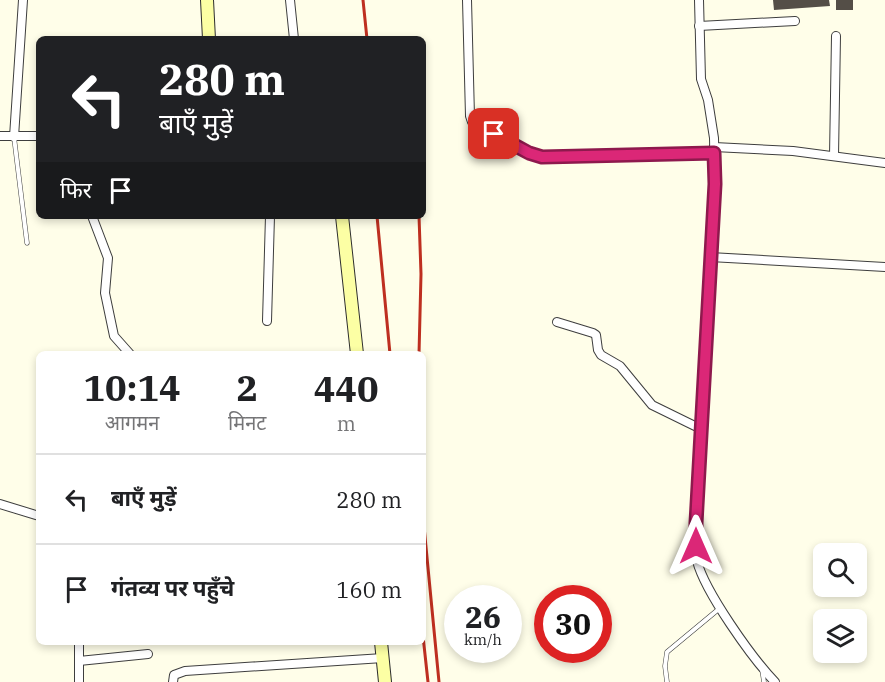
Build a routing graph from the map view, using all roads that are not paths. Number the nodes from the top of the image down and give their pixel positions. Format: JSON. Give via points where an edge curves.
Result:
{"nodes":[{"id":1,"x":23,"y":0,"type":"edge"},
{"id":2,"x":207,"y":0,"type":"edge"},
{"id":3,"x":290,"y":0,"type":"edge"},
{"id":4,"x":467,"y":0,"type":"edge"},
{"id":5,"x":699,"y":0,"type":"edge"},
{"id":6,"x":795,"y":21,"type":"dead end"},
{"id":7,"x":699,"y":26,"type":"junction"},
{"id":8,"x":209,"y":36,"type":"edge"},
{"id":9,"x":294,"y":36,"type":"edge"},
{"id":10,"x":836,"y":36,"type":"dead end"},
{"id":11,"x":0,"y":136,"type":"edge"},
{"id":12,"x":14,"y":136,"type":"junction"},
{"id":13,"x":36,"y":136,"type":"edge"},
{"id":14,"x":714,"y":150,"type":"junction"},
{"id":15,"x":834,"y":156,"type":"junction"},
{"id":16,"x":885,"y":163,"type":"edge"},
{"id":17,"x":93,"y":219,"type":"edge"},
{"id":18,"x":270,"y":219,"type":"edge"},
{"id":19,"x":342,"y":219,"type":"edge"},
{"id":20,"x":27,"y":243,"type":"dead end"},
{"id":21,"x":710,"y":257,"type":"junction"},
{"id":22,"x":885,"y":267,"type":"edge"},
{"id":23,"x":267,"y":321,"type":"dead end"},
{"id":24,"x":557,"y":322,"type":"dead end"},
{"id":25,"x":127,"y":351,"type":"edge"},
{"id":26,"x":357,"y":351,"type":"edge"},
{"id":27,"x":700,"y":429,"type":"junction"},
{"id":28,"x":0,"y":504,"type":"edge"},
{"id":29,"x":36,"y":515,"type":"edge"},
{"id":30,"x":721,"y":608,"type":"junction"},
{"id":31,"x":80,"y":645,"type":"edge"},
{"id":32,"x":381,"y":645,"type":"edge"},
{"id":33,"x":148,"y":654,"type":"dead end"},
{"id":34,"x":383,"y":658,"type":"junction"},
{"id":35,"x":79,"y":661,"type":"junction"},
{"id":36,"x":762,"y":668,"type":"junction"},
{"id":37,"x":79,"y":682,"type":"edge"},
{"id":38,"x":173,"y":682,"type":"edge"},
{"id":39,"x":385,"y":682,"type":"edge"},
{"id":40,"x":667,"y":682,"type":"edge"},
{"id":41,"x":764,"y":682,"type":"edge"},
{"id":42,"x":775,"y":682,"type":"edge"}],
"edges":[{"from":1,"to":12,"type":"street"},
{"from":2,"to":8,"type":"street"},
{"from":3,"to":9,"type":"street"},
{"from":4,"to":14,"type":"street","via":[[472,122],[542,157]]},
{"from":5,"to":7,"type":"street"},
{"from":6,"to":7,"type":"street"},
{"from":7,"to":14,"type":"street","via":[[701,79],[708,100]]},
{"from":10,"to":15,"type":"street"},
{"from":11,"to":12,"type":"street"},
{"from":12,"to":13,"type":"street"},
{"from":12,"to":20,"type":"lane"},
{"from":14,"to":15,"type":"street"},
{"from":14,"to":21,"type":"street"},
{"from":15,"to":16,"type":"street"},
{"from":17,"to":25,"type":"street","via":[[108,258],[106,297],[114,336]]},
{"from":18,"to":23,"type":"street"},
{"from":19,"to":26,"type":"street"},
{"from":21,"to":22,"type":"street"},
{"from":21,"to":27,"type":"street"},
{"from":24,"to":27,"type":"street","via":[[596,335],[601,355],[620,366],[652,405]]},
{"from":27,"to":30,"type":"street","via":[[697,560]]},
{"from":28,"to":29,"type":"street"},
{"from":30,"to":36,"type":"street"},
{"from":30,"to":40,"type":"lane","via":[[667,652]]},
{"from":31,"to":35,"type":"street"},
{"from":32,"to":34,"type":"street"},
{"from":33,"to":35,"type":"street"},
{"from":34,"to":38,"type":"street","via":[[185,671],[174,675]]},
{"from":34,"to":39,"type":"street"},
{"from":35,"to":37,"type":"street"},
{"from":36,"to":41,"type":"lane"},
{"from":36,"to":42,"type":"street"}]}
